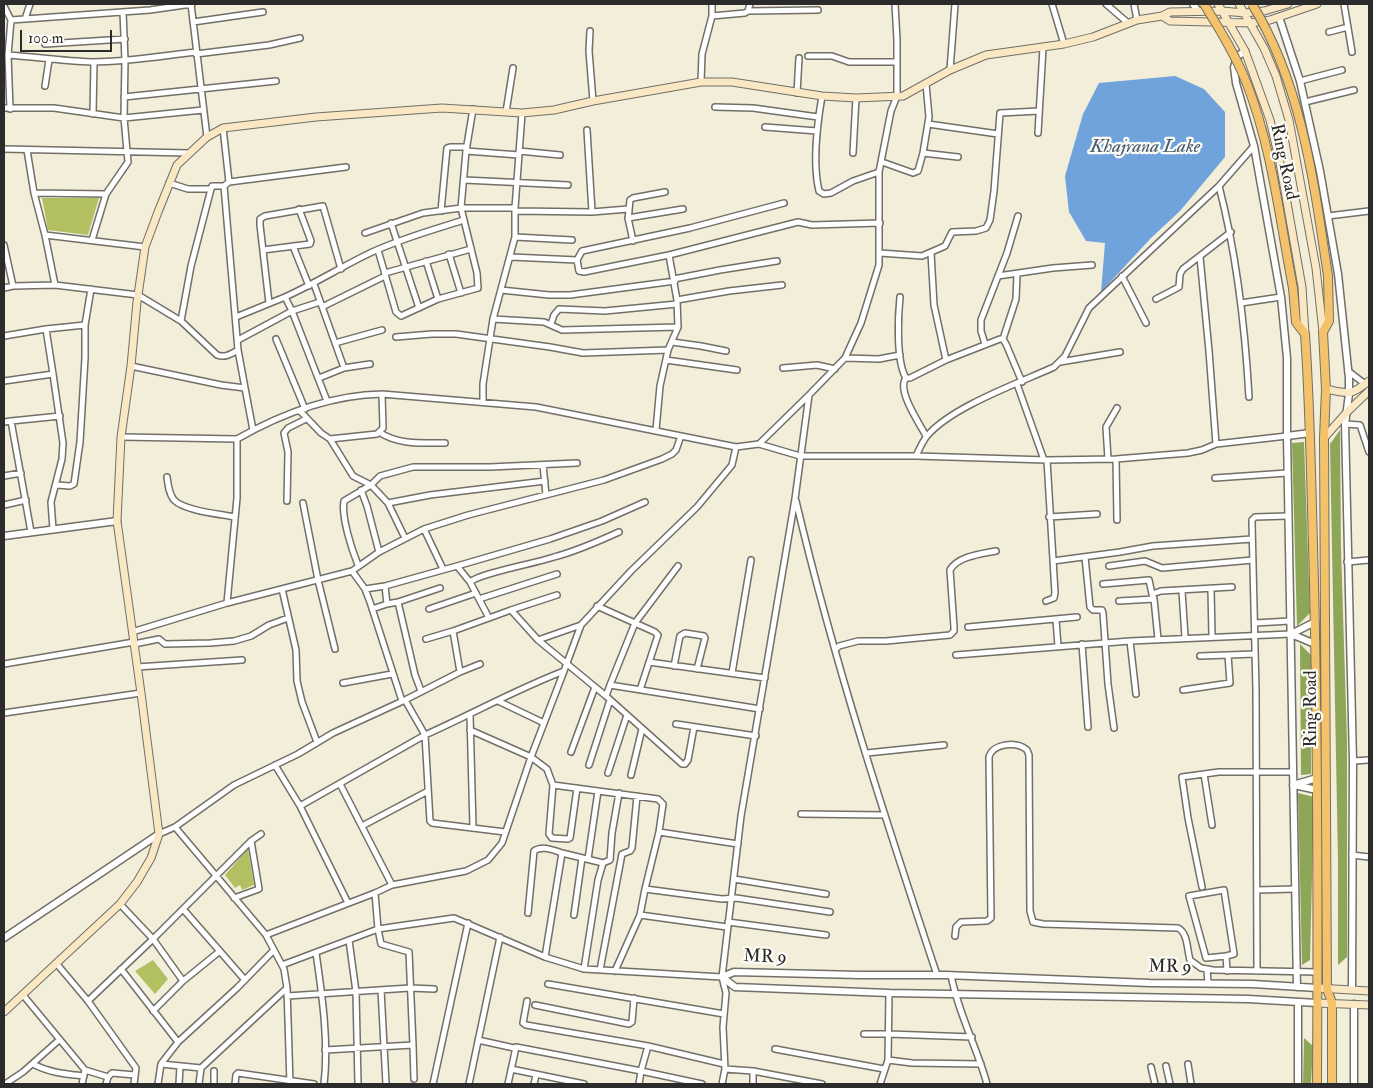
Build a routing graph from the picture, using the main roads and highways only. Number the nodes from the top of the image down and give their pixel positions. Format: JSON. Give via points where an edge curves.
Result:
{"nodes":[{"id":1,"x":1204,"y":4,"type":"edge"},
{"id":2,"x":1218,"y":4,"type":"edge"},
{"id":3,"x":1239,"y":4,"type":"edge"},
{"id":4,"x":1252,"y":4,"type":"edge"},
{"id":5,"x":1288,"y":4,"type":"edge"},
{"id":6,"x":1316,"y":4,"type":"edge"},
{"id":7,"x":1267,"y":7,"type":"edge"},
{"id":8,"x":1222,"y":11,"type":"junction"},
{"id":9,"x":1244,"y":13,"type":"junction"},
{"id":10,"x":1162,"y":16,"type":"junction"},
{"id":11,"x":1230,"y":23,"type":"junction"},
{"id":12,"x":1251,"y":23,"type":"junction"},
{"id":13,"x":1323,"y":332,"type":"junction"},
{"id":14,"x":1306,"y":334,"type":"junction"},
{"id":15,"x":1364,"y":384,"type":"edge"},
{"id":16,"x":1326,"y":390,"type":"junction"},
{"id":17,"x":1367,"y":393,"type":"edge"},
{"id":18,"x":1324,"y":438,"type":"junction"},
{"id":19,"x":1317,"y":988,"type":"junction"},
{"id":20,"x":1327,"y":989,"type":"junction"},
{"id":21,"x":1369,"y":991,"type":"edge"},
{"id":22,"x":1318,"y":1003,"type":"junction"},
{"id":23,"x":1332,"y":1003,"type":"junction"},
{"id":24,"x":1369,"y":1005,"type":"edge"},
{"id":25,"x":5,"y":1007,"type":"edge"},
{"id":26,"x":1317,"y":1084,"type":"edge"},
{"id":27,"x":1332,"y":1084,"type":"edge"}],
"edges":[{"from":1,"to":14,"type":"main road","name":"Ring Road","bridge":true,"via":[[1231,48],[1262,130],[1293,288],[1296,322]]},
{"from":2,"to":8,"type":"main road","name":"Ring Road"},
{"from":3,"to":9,"type":"main road","name":"Ring Road"},
{"from":4,"to":13,"type":"main road","name":"Ring Road","bridge":true,"via":[[1281,62],[1303,133],[1328,276],[1329,321]]},
{"from":5,"to":7,"type":"main road"},
{"from":6,"to":12,"type":"main road"},
{"from":7,"to":9,"type":"main road"},
{"from":8,"to":9,"type":"main road"},
{"from":8,"to":10,"type":"main road","via":[[1170,12]]},
{"from":8,"to":11,"type":"main road","name":"Ring Road"},
{"from":9,"to":12,"type":"main road","name":"Ring Road"},
{"from":10,"to":11,"type":"main road","via":[[1170,21]]},
{"from":10,"to":25,"type":"main road","via":[[1137,20],[1064,44],[986,55],[902,96],[822,96],[732,82],[702,82],[554,110],[522,113],[442,108],[223,128],[188,153],[169,183],[145,247],[121,437],[117,521],[159,834],[151,858],[120,904],[23,995]]},
{"from":11,"to":12,"type":"main road"},
{"from":11,"to":14,"type":"main road","name":"Ring Road","via":[[1245,51],[1270,120],[1302,287]]},
{"from":12,"to":13,"type":"main road","name":"Ring Road","via":[[1276,76],[1288,120],[1316,268]]},
{"from":13,"to":16,"type":"main road","name":"Ring Road"},
{"from":14,"to":19,"type":"main road","name":"Ring Road","via":[[1316,644]]},
{"from":15,"to":16,"type":"main road","via":[[1349,394]]},
{"from":16,"to":18,"type":"main road","name":"Ring Road"},
{"from":17,"to":18,"type":"main road"},
{"from":18,"to":20,"type":"main road","name":"Ring Road"},
{"from":19,"to":20,"type":"main road","name":"MR 9"},
{"from":19,"to":22,"type":"main road","name":"Ring Road"},
{"from":20,"to":21,"type":"main road","name":"MR 9"},
{"from":20,"to":23,"type":"main road","name":"Ring Road"},
{"from":22,"to":23,"type":"main road","name":"MR 9"},
{"from":22,"to":26,"type":"main road","name":"Ring Road"},
{"from":23,"to":24,"type":"main road","name":"MR 9"},
{"from":23,"to":27,"type":"main road","name":"Ring Road"}]}
